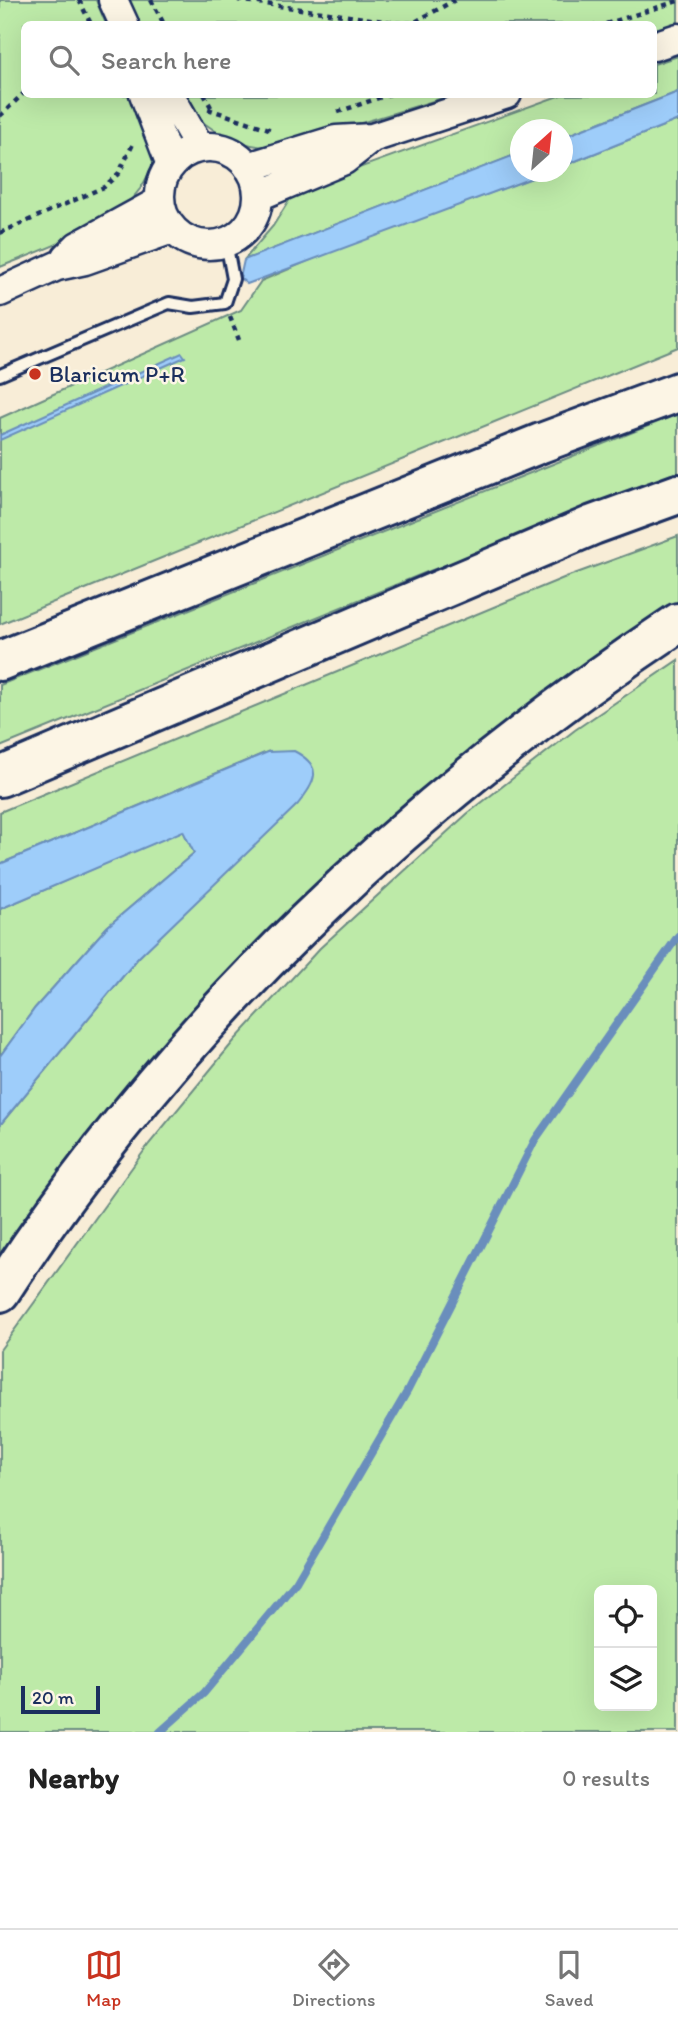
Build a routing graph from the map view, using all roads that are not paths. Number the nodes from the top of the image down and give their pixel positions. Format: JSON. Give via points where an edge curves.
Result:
{"nodes":[{"id":1,"x":113,"y":0,"type":"edge"},
{"id":2,"x":123,"y":21,"type":"edge"},
{"id":3,"x":678,"y":38,"type":"edge"},
{"id":4,"x":657,"y":45,"type":"edge"},
{"id":5,"x":146,"y":98,"type":"edge"},
{"id":6,"x":171,"y":98,"type":"edge"},
{"id":7,"x":494,"y":98,"type":"edge"},
{"id":8,"x":372,"y":138,"type":"junction"},
{"id":9,"x":200,"y":148,"type":"junction"},
{"id":10,"x":171,"y":164,"type":"junction"},
{"id":11,"x":248,"y":167,"type":"junction"},
{"id":12,"x":258,"y":197,"type":"junction"},
{"id":13,"x":160,"y":201,"type":"junction"},
{"id":14,"x":172,"y":229,"type":"junction"},
{"id":15,"x":226,"y":242,"type":"junction"},
{"id":16,"x":57,"y":266,"type":"junction"},
{"id":17,"x":0,"y":292,"type":"edge"},
{"id":18,"x":0,"y":375,"type":"edge"},
{"id":19,"x":678,"y":392,"type":"edge"},
{"id":20,"x":678,"y":494,"type":"edge"},
{"id":21,"x":678,"y":622,"type":"edge"},
{"id":22,"x":0,"y":661,"type":"edge"},
{"id":23,"x":0,"y":777,"type":"edge"},
{"id":24,"x":0,"y":1292,"type":"edge"}],
"edges":[{"from":1,"to":2,"type":"street"},
{"from":3,"to":4,"type":"street"},
{"from":5,"to":10,"type":"street"},
{"from":6,"to":9,"type":"street"},
{"from":7,"to":8,"type":"street"},
{"from":8,"to":11,"type":"street","via":[[336,140]]},
{"from":8,"to":12,"type":"street","via":[[344,160]]},
{"from":9,"to":10,"type":"street"},
{"from":9,"to":11,"type":"street","via":[[226,150]]},
{"from":10,"to":13,"type":"street","via":[[164,175]]},
{"from":11,"to":12,"type":"street"},
{"from":12,"to":15,"type":"street","via":[[254,216],[243,232]]},
{"from":13,"to":14,"type":"street"},
{"from":13,"to":16,"type":"street","via":[[78,246]]},
{"from":14,"to":15,"type":"street","via":[[188,241],[207,246]]},
{"from":14,"to":16,"type":"street"},
{"from":15,"to":18,"type":"lane","via":[[233,279],[225,303],[193,307],[169,303]]},
{"from":16,"to":17,"type":"street"},
{"from":19,"to":22,"type":"highway"},
{"from":20,"to":23,"type":"highway","via":[[593,525]]},
{"from":21,"to":24,"type":"highway","via":[[461,782],[318,911],[143,1100]]}]}
